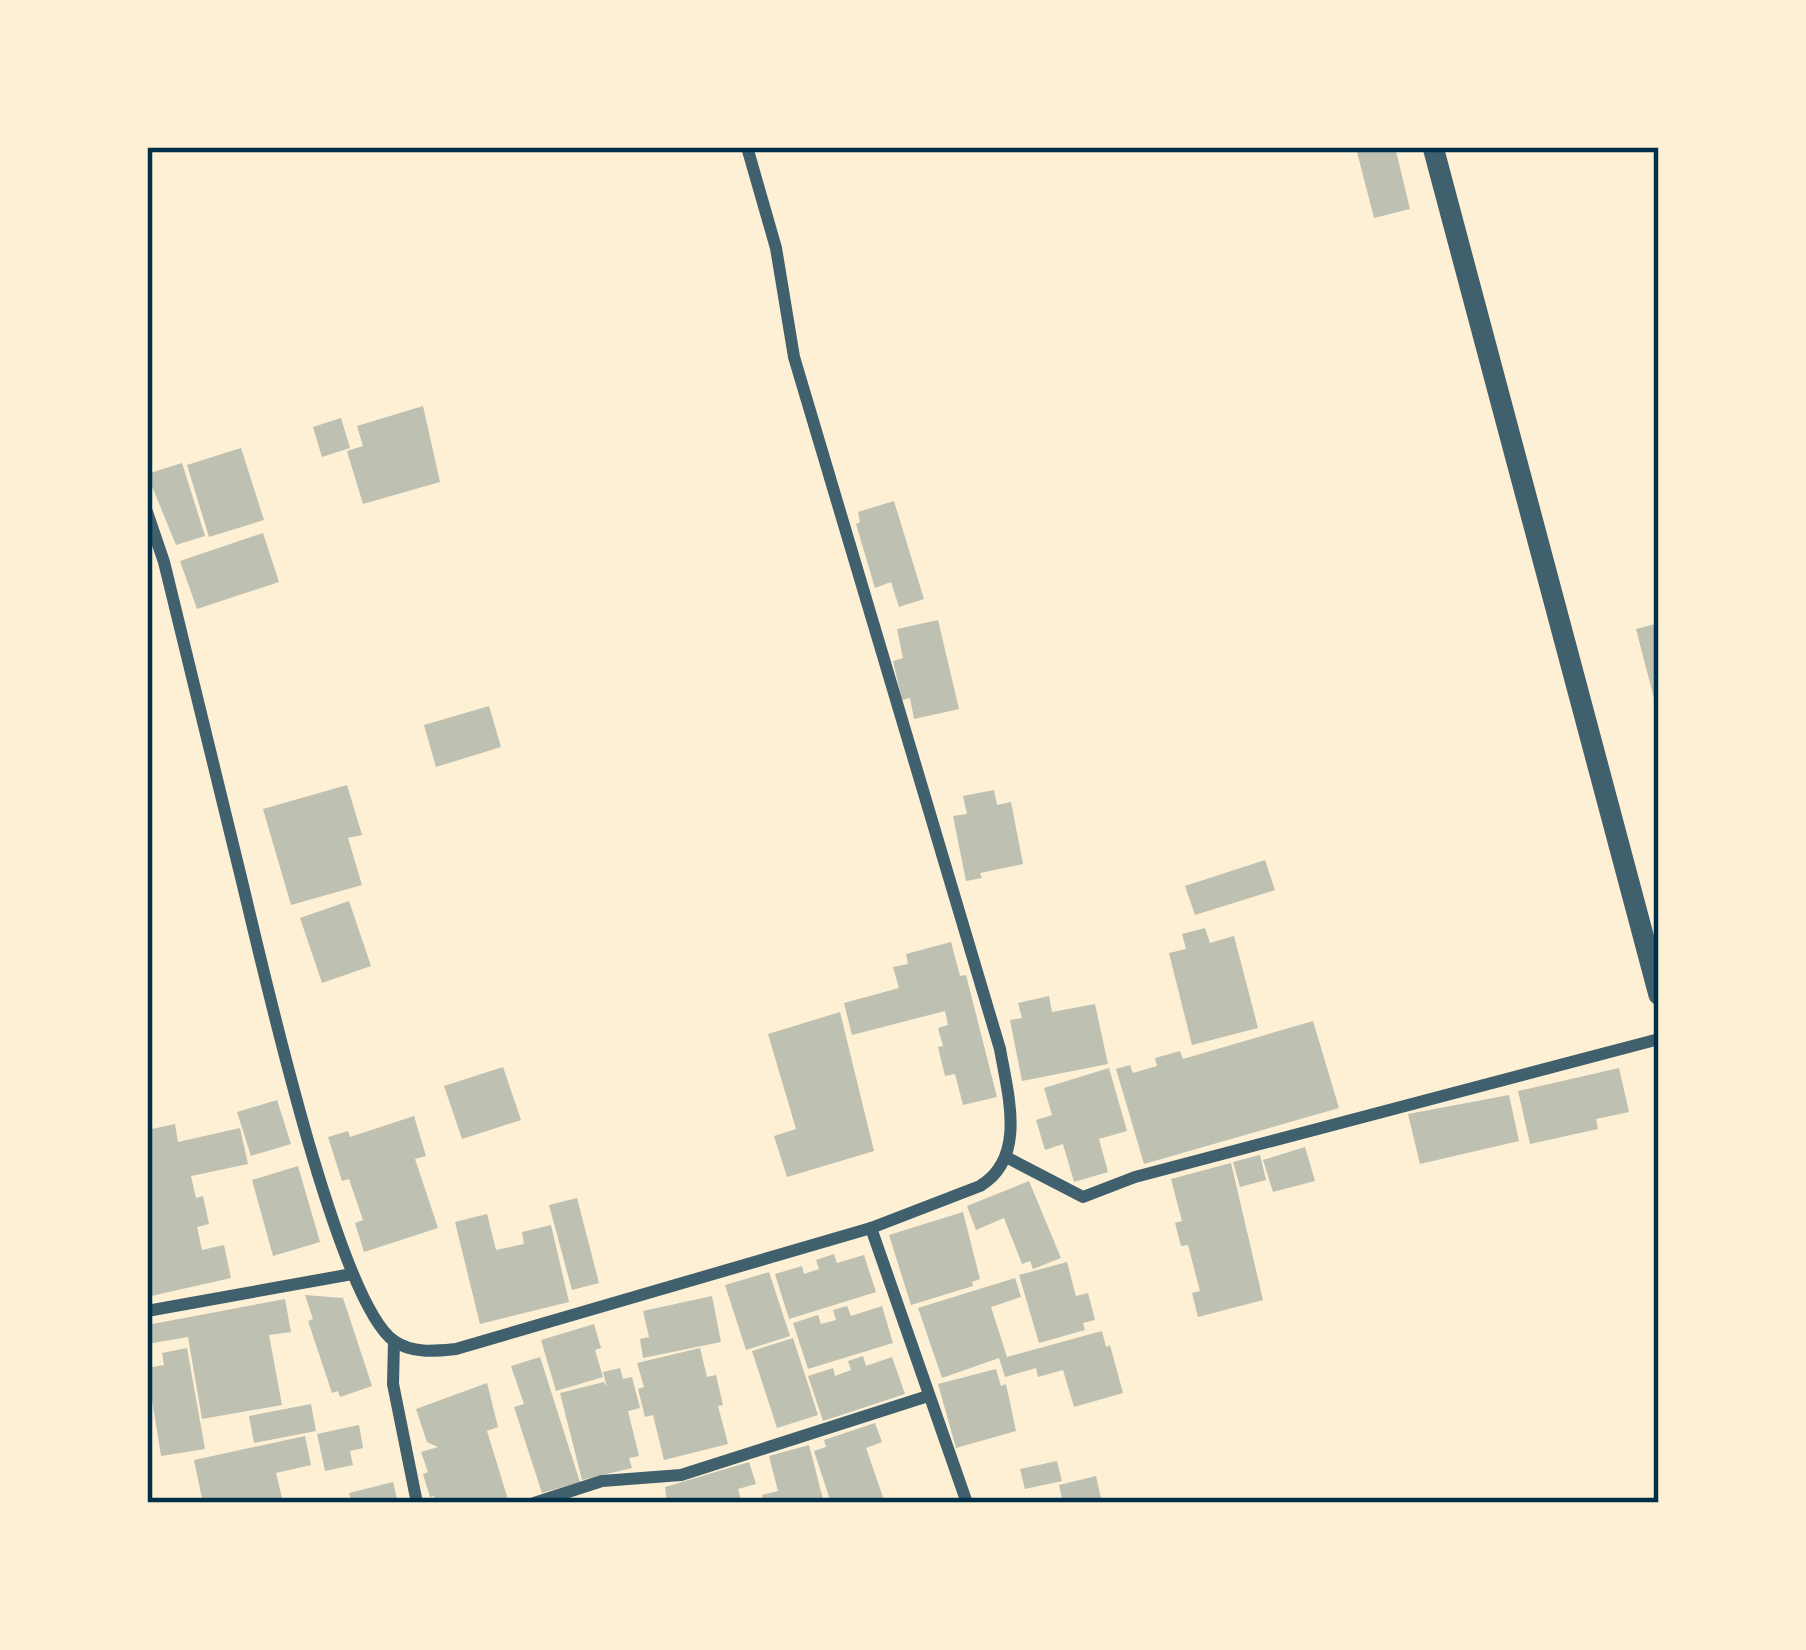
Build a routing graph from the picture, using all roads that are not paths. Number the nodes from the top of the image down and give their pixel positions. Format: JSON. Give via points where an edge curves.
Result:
{"nodes":[{"id":1,"x":747,"y":147,"type":"edge"},
{"id":2,"x":1433,"y":147,"type":"edge"},
{"id":3,"x":147,"y":512,"type":"edge"},
{"id":4,"x":1659,"y":995,"type":"edge"},
{"id":5,"x":1659,"y":1040,"type":"edge"},
{"id":6,"x":1008,"y":1158,"type":"junction"},
{"id":7,"x":871,"y":1228,"type":"junction"},
{"id":8,"x":352,"y":1274,"type":"junction"},
{"id":9,"x":147,"y":1311,"type":"edge"},
{"id":10,"x":394,"y":1341,"type":"junction"},
{"id":11,"x":928,"y":1396,"type":"junction"},
{"id":12,"x":417,"y":1503,"type":"edge"},
{"id":13,"x":533,"y":1503,"type":"edge"},
{"id":14,"x":967,"y":1503,"type":"edge"}],
"edges":[{"from":1,"to":6,"type":"street","via":[[776,248],[794,357],[1000,1049]]},
{"from":2,"to":4,"type":"street"},
{"from":3,"to":8,"type":"street","via":[[296,1100]]},
{"from":5,"to":6,"type":"street","via":[[1083,1197]]},
{"from":6,"to":7,"type":"street","via":[[980,1186]]},
{"from":7,"to":10,"type":"street","via":[[457,1349],[424,1352]]},
{"from":7,"to":11,"type":"street"},
{"from":8,"to":9,"type":"street"},
{"from":8,"to":10,"type":"street"},
{"from":10,"to":12,"type":"street","via":[[393,1384]]},
{"from":11,"to":13,"type":"street","via":[[681,1475],[602,1480]]},
{"from":11,"to":14,"type":"street"}]}
